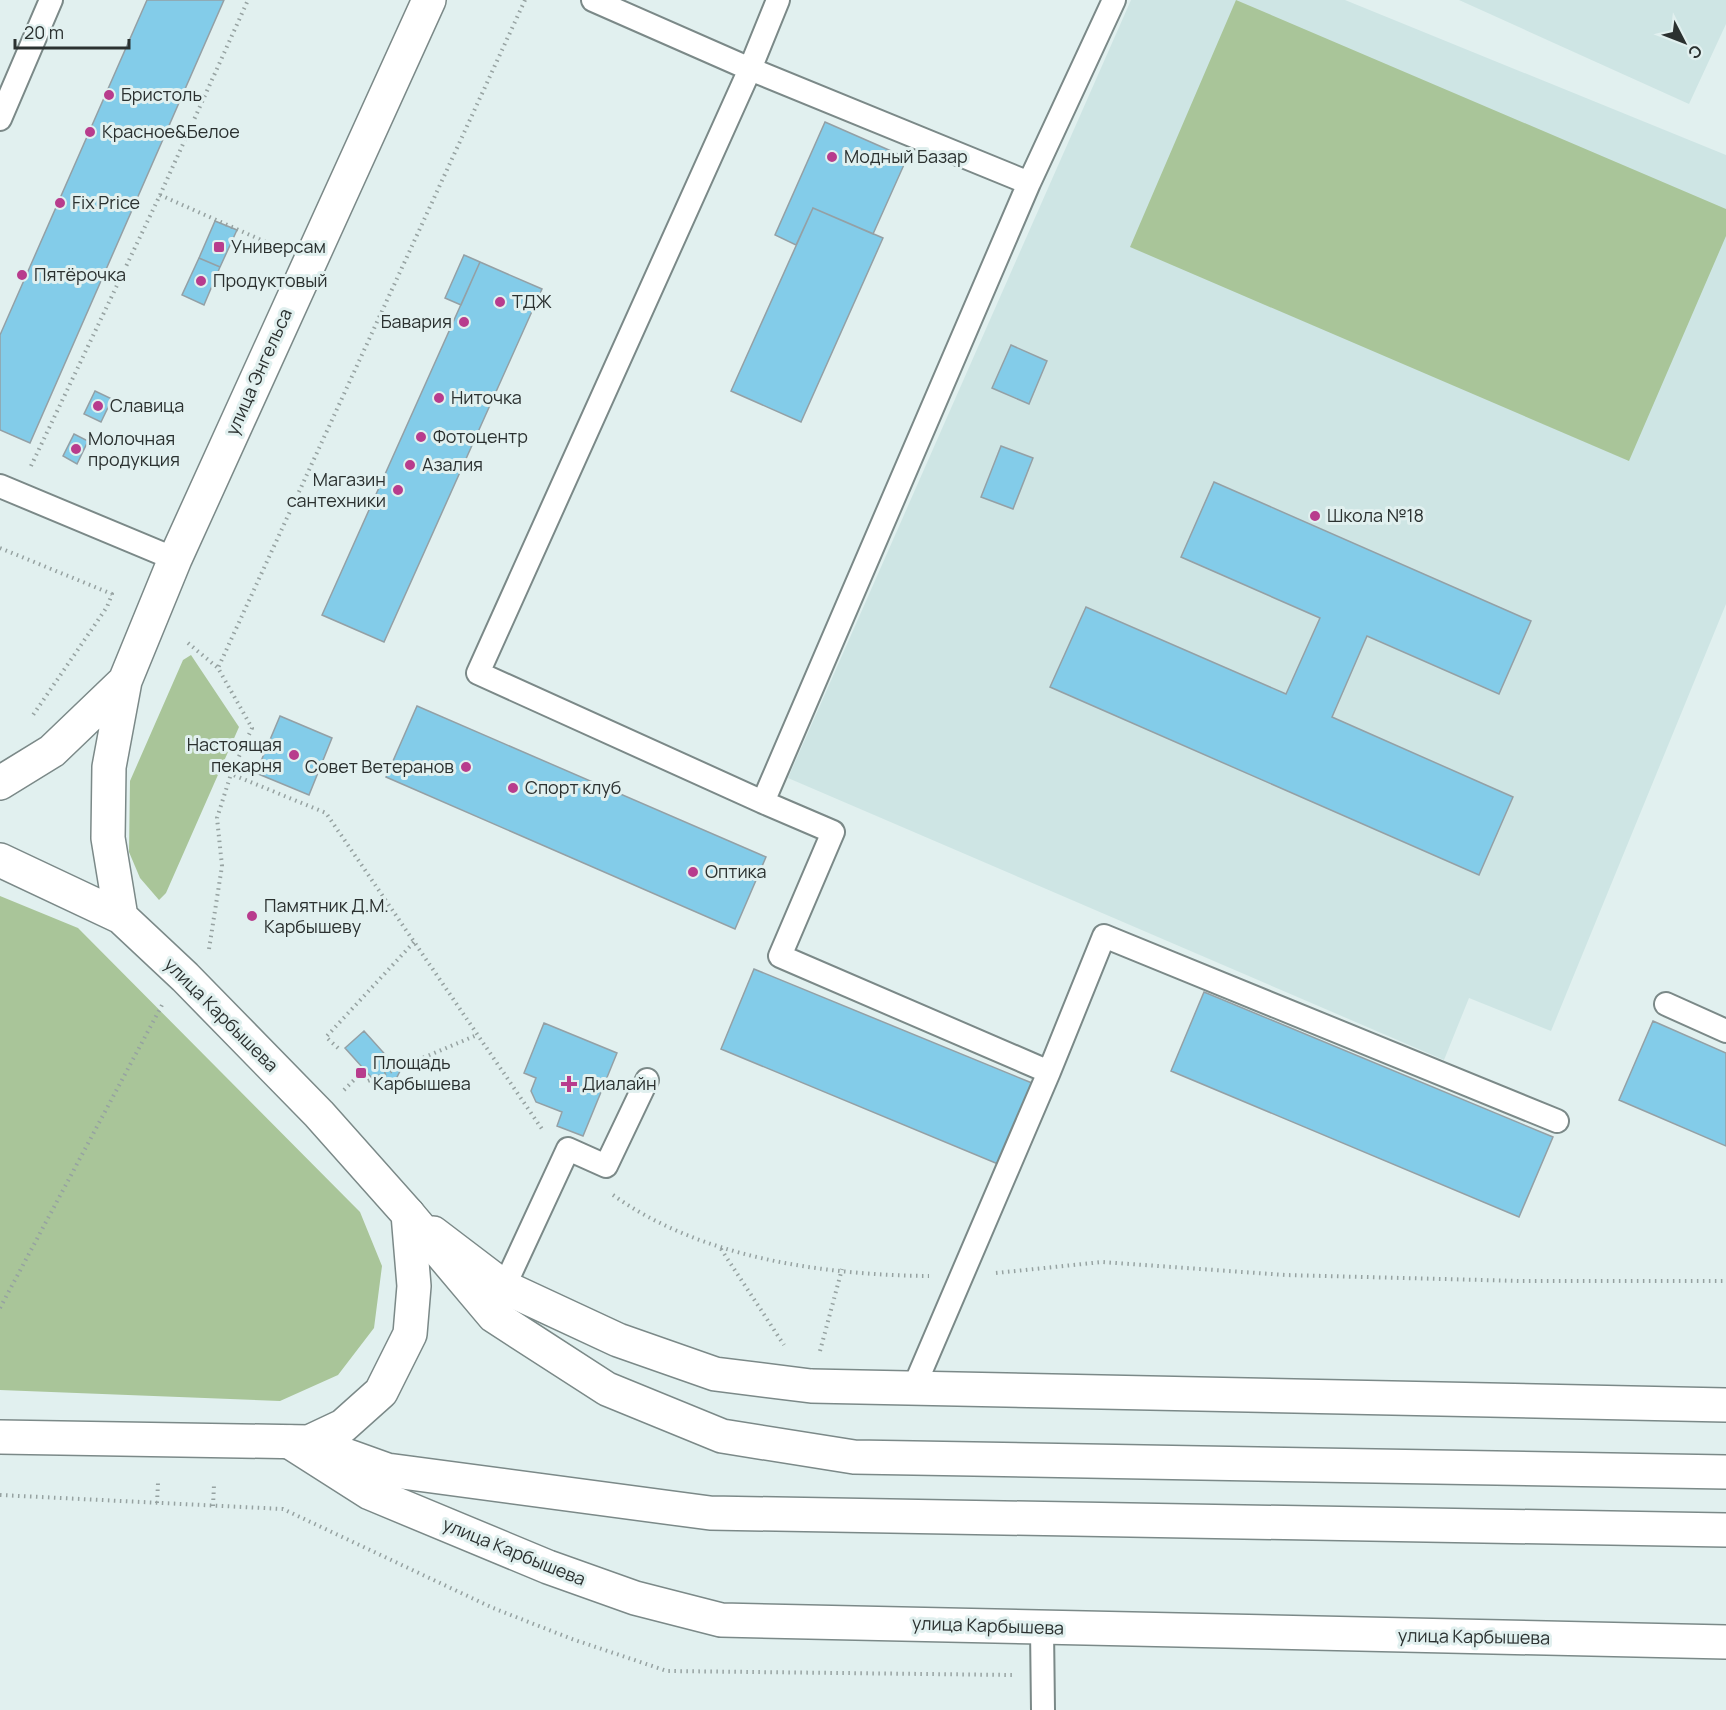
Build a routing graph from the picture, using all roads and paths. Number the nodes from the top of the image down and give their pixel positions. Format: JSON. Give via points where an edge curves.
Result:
{"nodes":[{"id":1,"x":51,"y":0,"type":"edge"},
{"id":2,"x":248,"y":0,"type":"edge"},
{"id":3,"x":429,"y":0,"type":"edge"},
{"id":4,"x":525,"y":0,"type":"edge"},
{"id":5,"x":593,"y":0,"type":"edge"},
{"id":6,"x":777,"y":0,"type":"edge"},
{"id":7,"x":1114,"y":0,"type":"edge"},
{"id":8,"x":750,"y":69,"type":"junction"},
{"id":9,"x":0,"y":119,"type":"edge"},
{"id":10,"x":1029,"y":183,"type":"junction"},
{"id":11,"x":160,"y":195,"type":"junction"},
{"id":12,"x":250,"y":234,"type":"dead end"},
{"id":13,"x":9,"y":490,"type":"edge"},
{"id":14,"x":0,"y":548,"type":"edge"},
{"id":15,"x":176,"y":559,"type":"junction"},
{"id":16,"x":188,"y":644,"type":"dead end"},
{"id":17,"x":218,"y":668,"type":"junction"},
{"id":18,"x":125,"y":681,"type":"junction"},
{"id":19,"x":27,"y":724,"type":"dead end"},
{"id":20,"x":231,"y":774,"type":"junction"},
{"id":21,"x":0,"y":783,"type":"edge"},
{"id":22,"x":763,"y":802,"type":"junction"},
{"id":23,"x":0,"y":861,"type":"edge"},
{"id":24,"x":121,"y":917,"type":"junction"},
{"id":25,"x":414,"y":942,"type":"junction"},
{"id":26,"x":209,"y":949,"type":"dead end"},
{"id":27,"x":1666,"y":1004,"type":"dead end"},
{"id":28,"x":162,"y":1005,"type":"dead end"},
{"id":29,"x":1726,"y":1031,"type":"edge"},
{"id":30,"x":477,"y":1035,"type":"junction"},
{"id":31,"x":338,"y":1048,"type":"dead end"},
{"id":32,"x":1049,"y":1072,"type":"junction"},
{"id":33,"x":647,"y":1080,"type":"dead end"},
{"id":34,"x":368,"y":1081,"type":"dead end"},
{"id":35,"x":1557,"y":1121,"type":"dead end"},
{"id":36,"x":561,"y":1159,"type":"junction"},
{"id":37,"x":408,"y":1214,"type":"junction"},
{"id":38,"x":721,"y":1248,"type":"junction"},
{"id":39,"x":842,"y":1269,"type":"junction"},
{"id":40,"x":962,"y":1276,"type":"junction"},
{"id":41,"x":1726,"y":1281,"type":"edge"},
{"id":42,"x":504,"y":1287,"type":"junction"},
{"id":43,"x":0,"y":1308,"type":"edge"},
{"id":44,"x":811,"y":1386,"type":"junction"},
{"id":45,"x":914,"y":1387,"type":"junction"},
{"id":46,"x":1726,"y":1406,"type":"edge"},
{"id":47,"x":0,"y":1437,"type":"edge"},
{"id":48,"x":298,"y":1441,"type":"junction"},
{"id":49,"x":1726,"y":1472,"type":"edge"},
{"id":50,"x":158,"y":1483,"type":"dead end"},
{"id":51,"x":214,"y":1485,"type":"dead end"},
{"id":52,"x":0,"y":1495,"type":"edge"},
{"id":53,"x":157,"y":1503,"type":"junction"},
{"id":54,"x":213,"y":1506,"type":"junction"},
{"id":55,"x":284,"y":1509,"type":"dead end"},
{"id":56,"x":1726,"y":1530,"type":"edge"},
{"id":57,"x":1042,"y":1629,"type":"junction"},
{"id":58,"x":1726,"y":1642,"type":"edge"},
{"id":59,"x":1043,"y":1710,"type":"edge"}],
"edges":[{"from":1,"to":9,"type":"lane"},
{"from":2,"to":11,"type":"path"},
{"from":3,"to":15,"type":"street","name":"улица Энгельса"},
{"from":4,"to":17,"type":"path"},
{"from":5,"to":8,"type":"lane"},
{"from":6,"to":8,"type":"lane"},
{"from":7,"to":10,"type":"lane"},
{"from":8,"to":10,"type":"lane"},
{"from":8,"to":22,"type":"lane","via":[[478,673]]},
{"from":10,"to":22,"type":"lane"},
{"from":11,"to":12,"type":"path"},
{"from":11,"to":13,"type":"path"},
{"from":13,"to":15,"type":"lane"},
{"from":14,"to":19,"type":"path","via":[[112,594]]},
{"from":15,"to":18,"type":"street","name":"улица Энгельса"},
{"from":16,"to":17,"type":"path"},
{"from":17,"to":20,"type":"path","via":[[252,728]]},
{"from":18,"to":21,"type":"street","name":"улица Энгельса","via":[[52,751]]},
{"from":18,"to":24,"type":"street","name":"улица Энгельса","via":[[109,767],[108,838]]},
{"from":20,"to":25,"type":"path","via":[[326,813]]},
{"from":20,"to":26,"type":"path","via":[[217,818],[222,866]]},
{"from":22,"to":32,"type":"lane","via":[[833,832],[780,956]]},
{"from":23,"to":24,"type":"street","name":"улица Карбышева"},
{"from":24,"to":37,"type":"street","name":"улица Карбышева","via":[[311,1106]]},
{"from":25,"to":30,"type":"path"},
{"from":25,"to":31,"type":"path","via":[[326,1037]]},
{"from":27,"to":29,"type":"lane"},
{"from":28,"to":43,"type":"path"},
{"from":30,"to":34,"type":"path"},
{"from":30,"to":36,"type":"path"},
{"from":32,"to":35,"type":"lane","via":[[1104,936]]},
{"from":32,"to":40,"type":"lane"},
{"from":33,"to":36,"type":"lane","via":[[606,1166],[568,1149]]},
{"from":36,"to":38,"type":"path","via":[[630,1208]]},
{"from":36,"to":42,"type":"lane"},
{"from":37,"to":42,"type":"street","name":"улица Карбышева"},
{"from":37,"to":48,"type":"street","via":[[414,1286],[410,1334],[381,1392],[343,1426]]},
{"from":37,"to":49,"type":"street","name":"улица Карбышева","via":[[494,1316],[607,1389],[722,1436],[854,1457]]},
{"from":38,"to":39,"type":"path","via":[[776,1261]]},
{"from":38,"to":44,"type":"path"},
{"from":39,"to":40,"type":"path","via":[[892,1275]]},
{"from":39,"to":44,"type":"path"},
{"from":40,"to":41,"type":"path","via":[[1102,1262],[1286,1275]]},
{"from":40,"to":45,"type":"lane"},
{"from":42,"to":44,"type":"street","name":"улица Карбышева","via":[[618,1340],[715,1374]]},
{"from":44,"to":45,"type":"street","name":"улица Карбышева"},
{"from":45,"to":46,"type":"street","name":"улица Карбышева"},
{"from":47,"to":48,"type":"street"},
{"from":48,"to":56,"type":"street","via":[[387,1470],[710,1513]]},
{"from":48,"to":57,"type":"street","name":"улица Карбышева","via":[[370,1493],[548,1567],[646,1601],[721,1620]]},
{"from":50,"to":53,"type":"path"},
{"from":51,"to":54,"type":"path"},
{"from":52,"to":53,"type":"path"},
{"from":53,"to":54,"type":"path"},
{"from":54,"to":55,"type":"path"},
{"from":57,"to":58,"type":"street","name":"улица Карбышева"},
{"from":57,"to":59,"type":"lane"}]}
